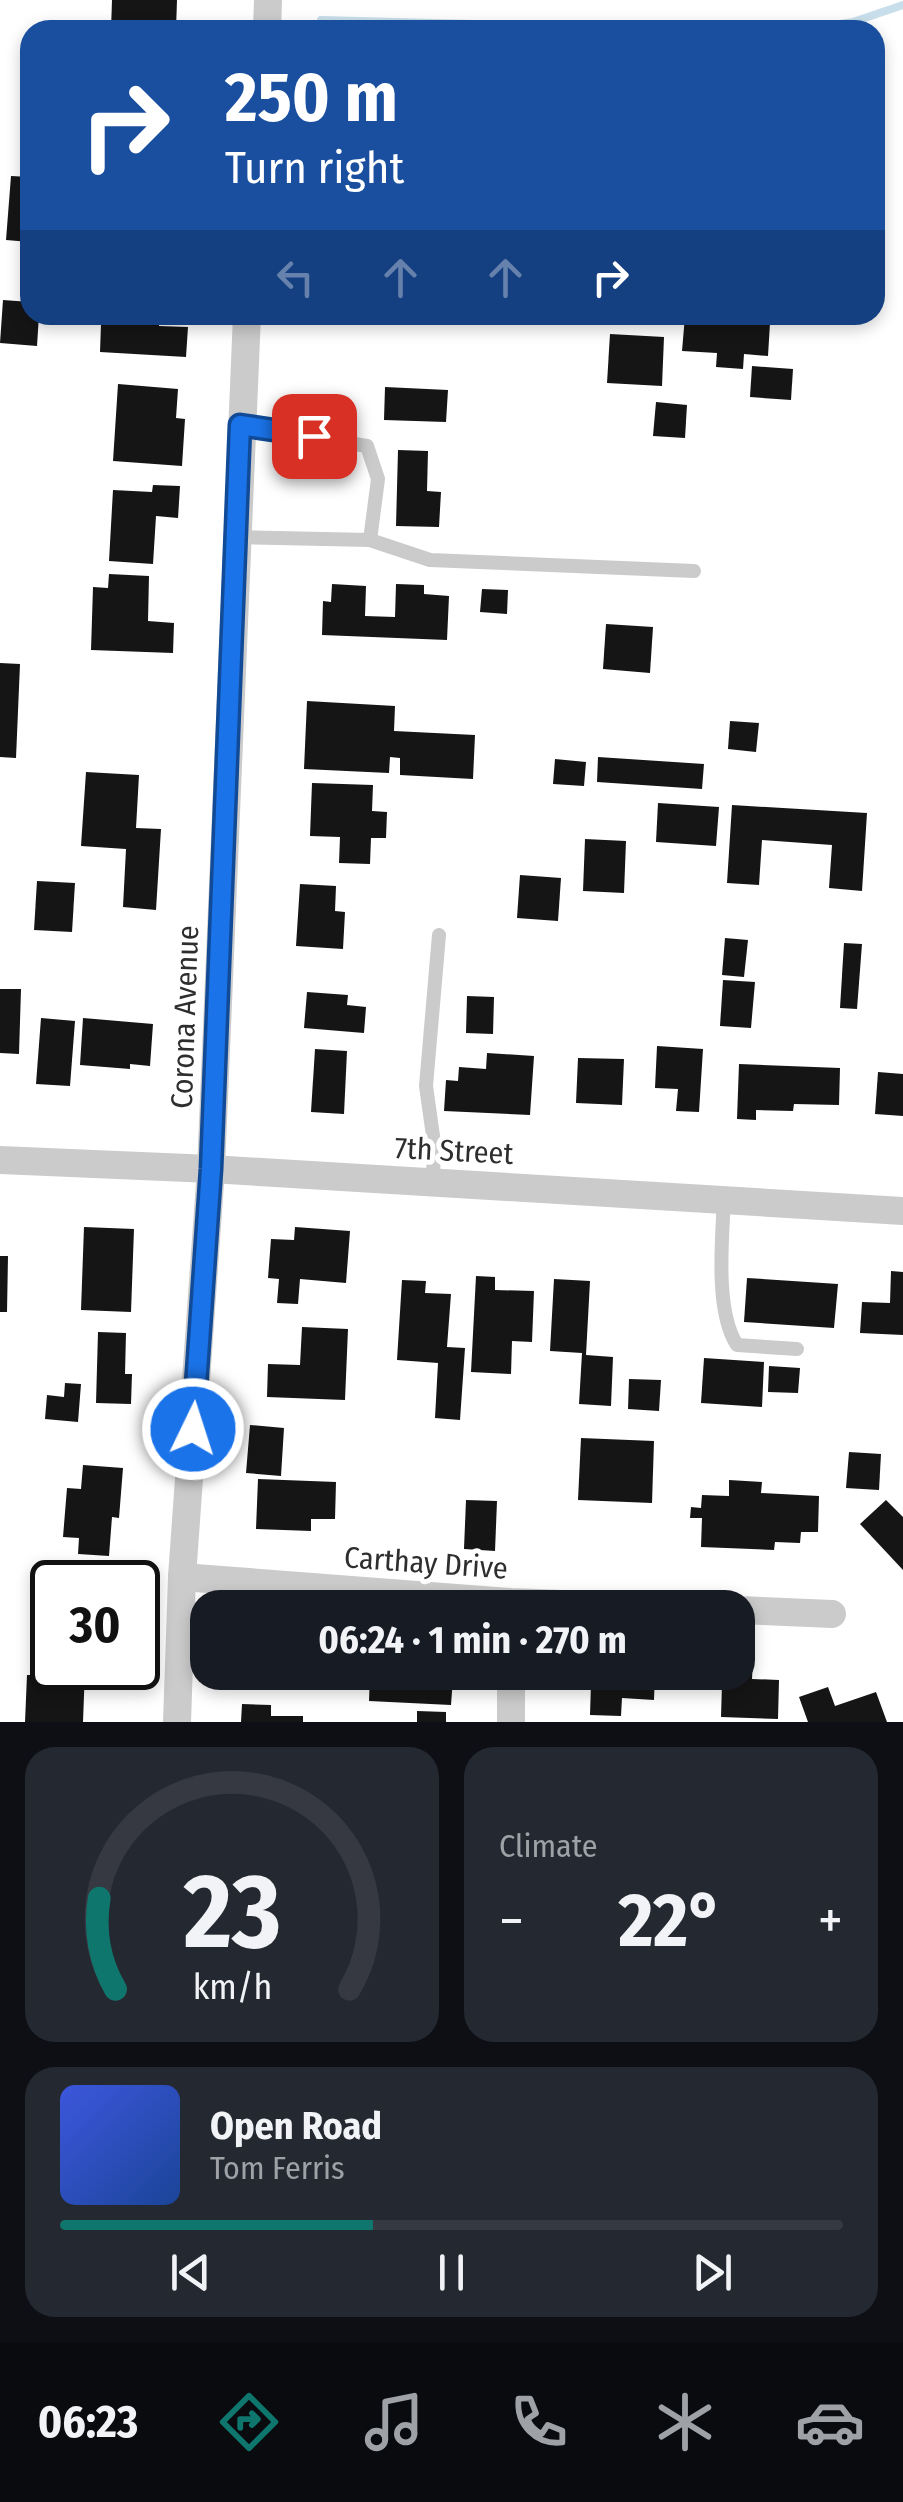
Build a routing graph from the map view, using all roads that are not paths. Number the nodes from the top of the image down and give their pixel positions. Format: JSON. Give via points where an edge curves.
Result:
{"nodes":[{"id":1,"x":245,"y":325,"type":"edge"},
{"id":2,"x":240,"y":425,"type":"junction"},
{"id":3,"x":237,"y":538,"type":"junction"},
{"id":4,"x":370,"y":540,"type":"junction"},
{"id":5,"x":694,"y":571,"type":"dead end"},
{"id":6,"x":439,"y":934,"type":"dead end"},
{"id":7,"x":0,"y":1160,"type":"edge"},
{"id":8,"x":211,"y":1169,"type":"junction"},
{"id":9,"x":433,"y":1182,"type":"junction"},
{"id":10,"x":724,"y":1200,"type":"junction"},
{"id":11,"x":903,"y":1211,"type":"edge"},
{"id":12,"x":798,"y":1349,"type":"dead end"},
{"id":13,"x":182,"y":1577,"type":"junction"},
{"id":14,"x":335,"y":1590,"type":"edge"},
{"id":15,"x":755,"y":1611,"type":"edge"},
{"id":16,"x":832,"y":1614,"type":"dead end"},
{"id":17,"x":511,"y":1690,"type":"edge"},
{"id":18,"x":177,"y":1722,"type":"edge"},
{"id":19,"x":511,"y":1722,"type":"edge"}],
"edges":[{"from":1,"to":2,"type":"street","name":"Corona Avenue"},
{"from":2,"to":3,"type":"street","name":"Corona Avenue"},
{"from":2,"to":4,"type":"lane","via":[[367,446],[378,479]]},
{"from":3,"to":4,"type":"lane"},
{"from":3,"to":8,"type":"street","name":"Corona Avenue"},
{"from":4,"to":5,"type":"lane","via":[[430,560]]},
{"from":6,"to":9,"type":"lane","via":[[426,1086]]},
{"from":7,"to":8,"type":"street","name":"7th Street"},
{"from":8,"to":9,"type":"street","name":"7th Street"},
{"from":8,"to":13,"type":"street","name":"Corona Avenue"},
{"from":9,"to":10,"type":"street","name":"7th Street"},
{"from":10,"to":11,"type":"street","name":"7th Street"},
{"from":10,"to":12,"type":"lane","via":[[726,1329],[737,1345]]},
{"from":13,"to":14,"type":"street","name":"Carthay Drive"},
{"from":13,"to":18,"type":"street","name":"Corona Avenue"},
{"from":15,"to":16,"type":"street"},
{"from":17,"to":19,"type":"street"}]}
